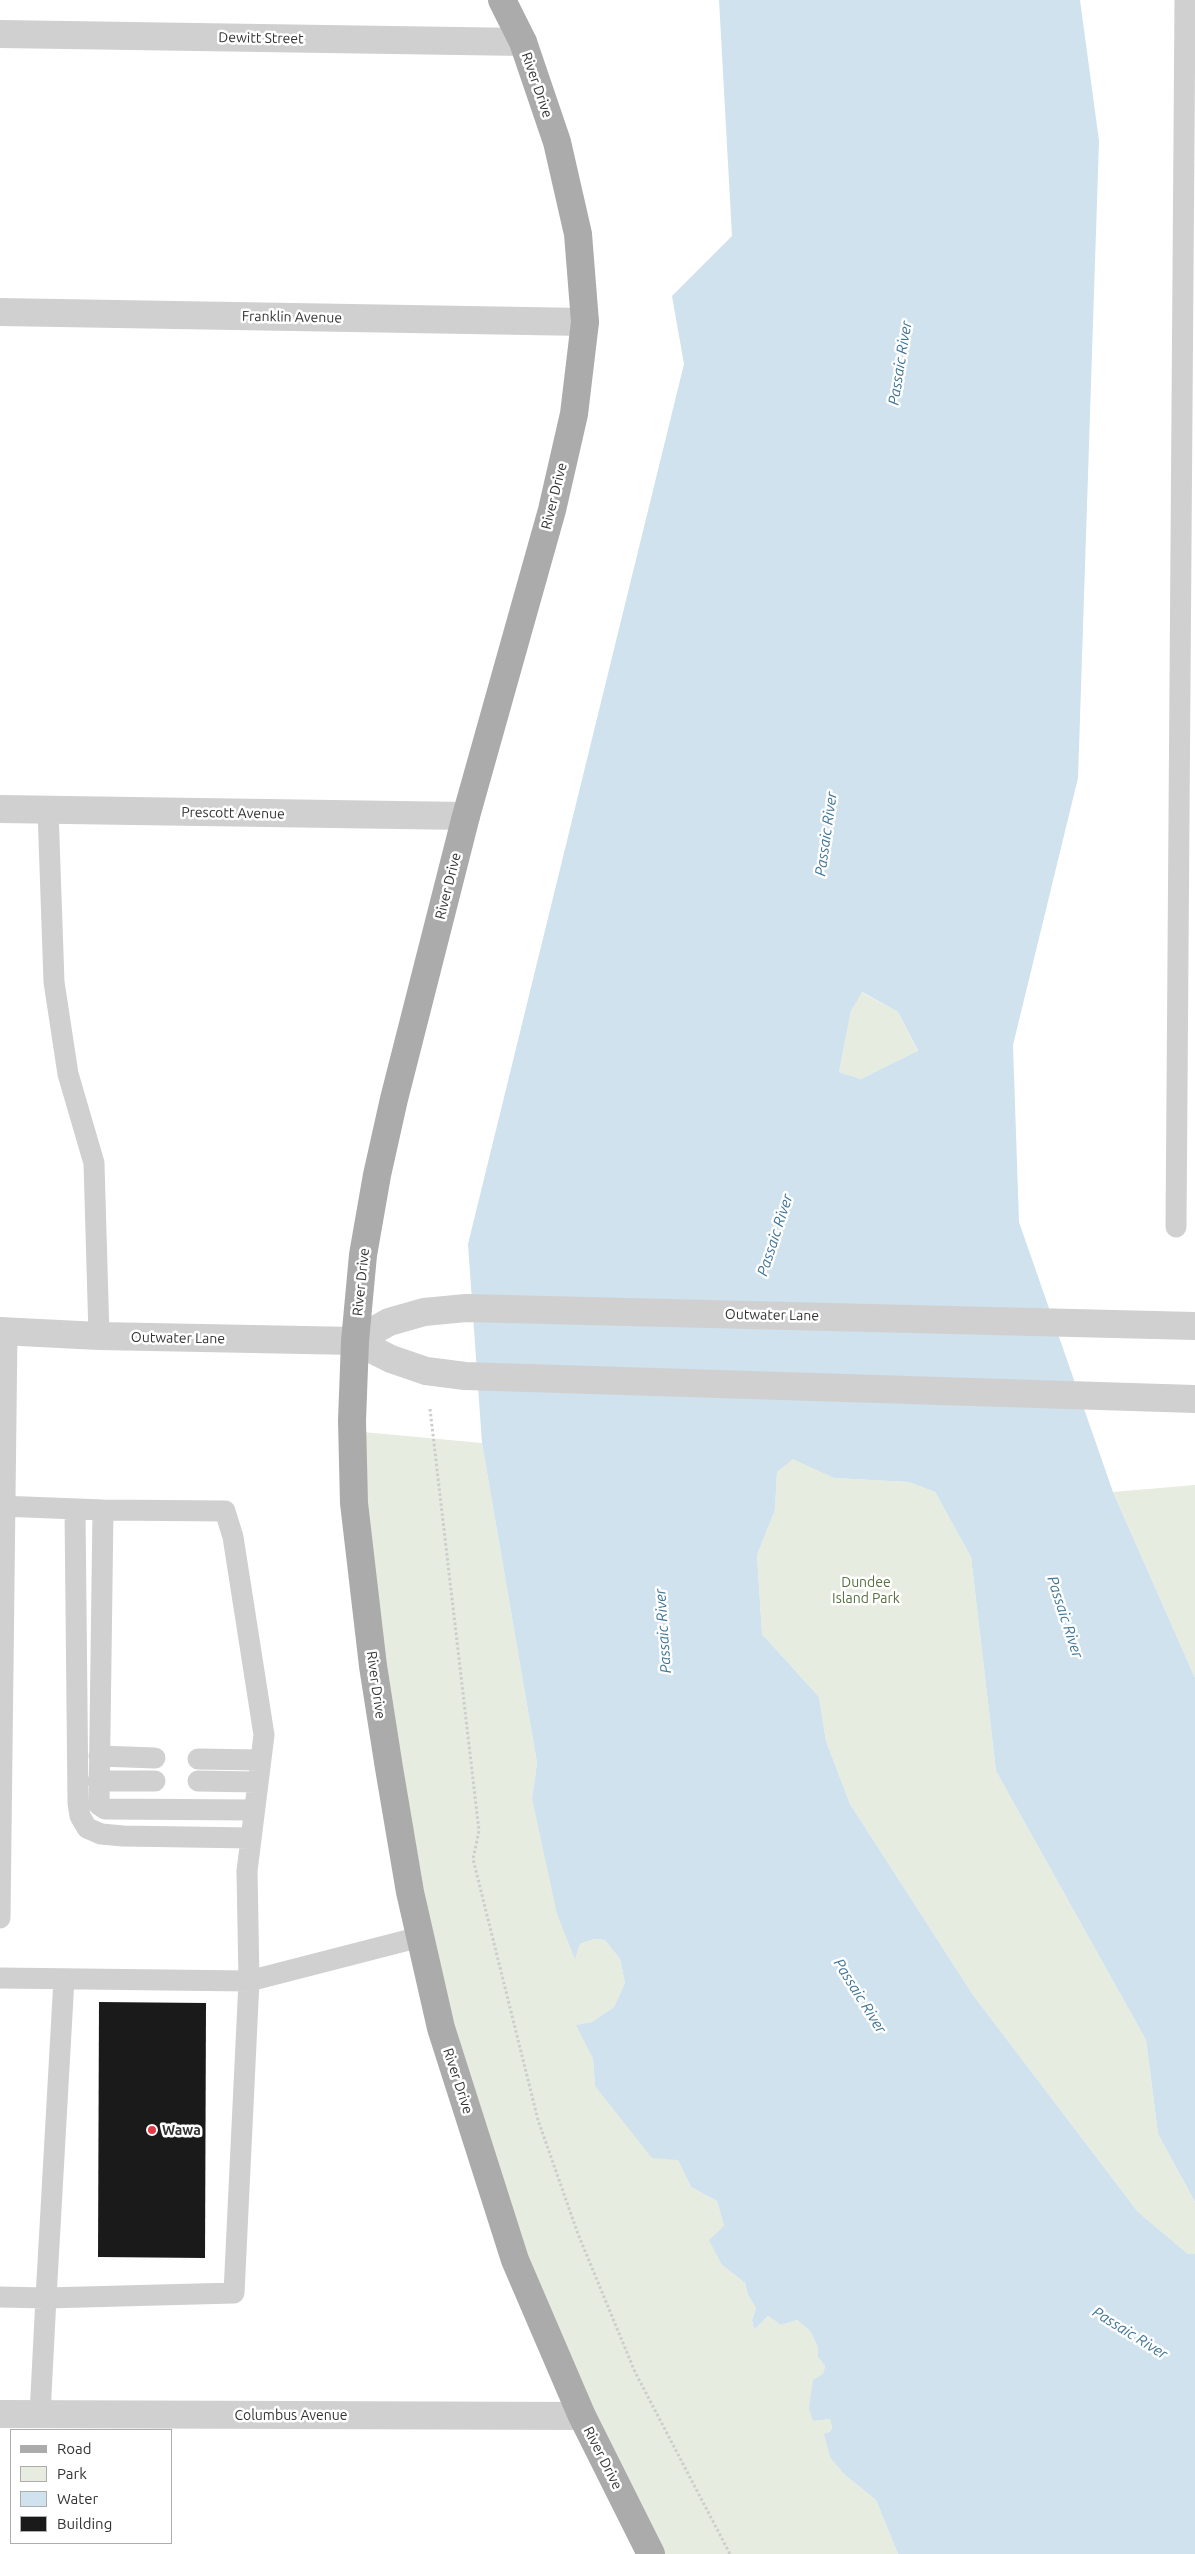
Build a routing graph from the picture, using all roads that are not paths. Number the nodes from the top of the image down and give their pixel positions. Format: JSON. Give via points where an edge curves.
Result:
{"nodes":[{"id":1,"x":502,"y":0,"type":"edge"},
{"id":2,"x":1185,"y":0,"type":"edge"},
{"id":3,"x":0,"y":34,"type":"edge"},
{"id":4,"x":523,"y":42,"type":"junction"},
{"id":5,"x":0,"y":312,"type":"edge"},
{"id":6,"x":585,"y":322,"type":"junction"},
{"id":7,"x":0,"y":809,"type":"edge"},
{"id":8,"x":48,"y":810,"type":"junction"},
{"id":9,"x":466,"y":816,"type":"junction"},
{"id":10,"x":1176,"y":1226,"type":"dead end"},
{"id":11,"x":1195,"y":1326,"type":"edge"},
{"id":12,"x":4,"y":1331,"type":"edge"},
{"id":13,"x":99,"y":1336,"type":"junction"},
{"id":14,"x":355,"y":1341,"type":"junction"},
{"id":15,"x":1195,"y":1399,"type":"edge"},
{"id":16,"x":3,"y":1506,"type":"edge"},
{"id":17,"x":75,"y":1509,"type":"junction"},
{"id":18,"x":103,"y":1510,"type":"junction"},
{"id":19,"x":99,"y":1756,"type":"junction"},
{"id":20,"x":155,"y":1758,"type":"dead end"},
{"id":21,"x":198,"y":1759,"type":"dead end"},
{"id":22,"x":260,"y":1760,"type":"junction"},
{"id":23,"x":98,"y":1781,"type":"junction"},
{"id":24,"x":154,"y":1781,"type":"dead end"},
{"id":25,"x":198,"y":1781,"type":"dead end"},
{"id":26,"x":257,"y":1782,"type":"junction"},
{"id":27,"x":254,"y":1810,"type":"junction"},
{"id":28,"x":251,"y":1838,"type":"junction"},
{"id":29,"x":0,"y":1918,"type":"edge"},
{"id":30,"x":420,"y":1937,"type":"junction"},
{"id":31,"x":0,"y":1978,"type":"edge"},
{"id":32,"x":64,"y":1979,"type":"junction"},
{"id":33,"x":249,"y":1981,"type":"junction"},
{"id":34,"x":0,"y":2298,"type":"edge"},
{"id":35,"x":46,"y":2298,"type":"junction"},
{"id":36,"x":0,"y":2414,"type":"edge"},
{"id":37,"x":40,"y":2414,"type":"junction"},
{"id":38,"x":582,"y":2416,"type":"junction"},
{"id":39,"x":651,"y":2554,"type":"edge"}],
"edges":[{"from":1,"to":4,"type":"main road","name":"River Drive"},
{"from":2,"to":10,"type":"lane"},
{"from":3,"to":4,"type":"street","name":"Dewitt Street"},
{"from":4,"to":6,"type":"main road","name":"River Drive","via":[[557,142],[578,234]]},
{"from":5,"to":6,"type":"street","name":"Franklin Avenue"},
{"from":6,"to":9,"type":"main road","name":"River Drive","via":[[574,414],[552,510]]},
{"from":7,"to":8,"type":"street","name":"Prescott Avenue"},
{"from":8,"to":9,"type":"street","name":"Prescott Avenue"},
{"from":8,"to":13,"type":"lane","via":[[54,982],[68,1074],[94,1163]]},
{"from":9,"to":14,"type":"main road","name":"River Drive","via":[[377,1175],[363,1255]]},
{"from":11,"to":14,"type":"street","name":"Outwater Lane","via":[[466,1308],[424,1312],[389,1322]]},
{"from":12,"to":13,"type":"street","name":"Outwater Lane"},
{"from":12,"to":16,"type":"lane"},
{"from":13,"to":14,"type":"street","name":"Outwater Lane"},
{"from":14,"to":15,"type":"street","name":"Outwater Lane","via":[[391,1359],[426,1371],[465,1376]]},
{"from":14,"to":30,"type":"main road","name":"River Drive","via":[[352,1421],[354,1503],[362,1583],[389,1768]]},
{"from":16,"to":17,"type":"lane"},
{"from":16,"to":29,"type":"lane"},
{"from":17,"to":18,"type":"lane"},
{"from":17,"to":28,"type":"lane","via":[[80,1816],[87,1828],[101,1834]]},
{"from":18,"to":19,"type":"lane"},
{"from":18,"to":22,"type":"lane","via":[[225,1511],[233,1537],[263,1726]]},
{"from":19,"to":20,"type":"lane"},
{"from":19,"to":23,"type":"lane"},
{"from":21,"to":22,"type":"lane"},
{"from":22,"to":26,"type":"lane"},
{"from":23,"to":24,"type":"lane"},
{"from":23,"to":27,"type":"lane","via":[[98,1805],[105,1809]]},
{"from":25,"to":26,"type":"lane"},
{"from":26,"to":27,"type":"lane"},
{"from":27,"to":28,"type":"lane"},
{"from":28,"to":33,"type":"lane","via":[[247,1871]]},
{"from":30,"to":33,"type":"lane"},
{"from":30,"to":38,"type":"main road","name":"River Drive","via":[[441,2028],[515,2260]]},
{"from":31,"to":32,"type":"lane"},
{"from":32,"to":33,"type":"lane"},
{"from":32,"to":35,"type":"lane"},
{"from":33,"to":35,"type":"lane","via":[[234,2293]]},
{"from":34,"to":35,"type":"lane"},
{"from":35,"to":37,"type":"lane"},
{"from":36,"to":37,"type":"street","name":"Columbus Avenue"},
{"from":37,"to":38,"type":"street","name":"Columbus Avenue"},
{"from":38,"to":39,"type":"main road","name":"River Drive"}]}
